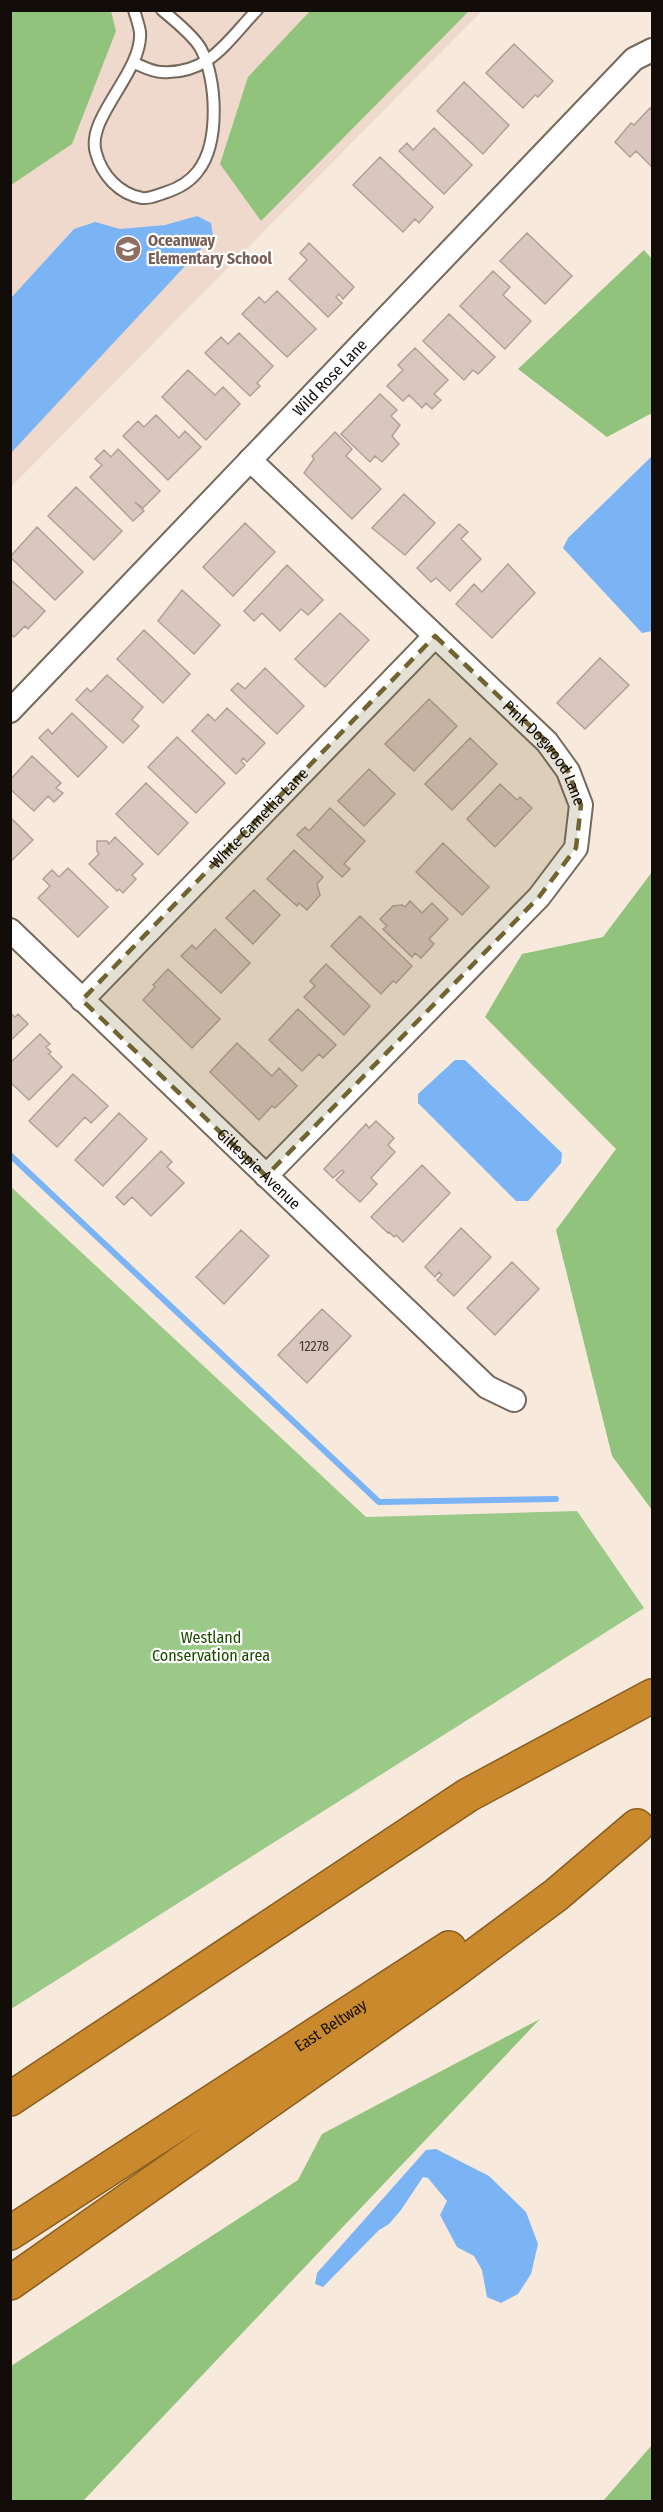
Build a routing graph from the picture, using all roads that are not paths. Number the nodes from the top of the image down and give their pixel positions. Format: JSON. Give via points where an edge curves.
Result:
{"nodes":[{"id":1,"x":134,"y":10,"type":"edge"},
{"id":2,"x":162,"y":10,"type":"edge"},
{"id":3,"x":257,"y":10,"type":"edge"},
{"id":4,"x":652,"y":50,"type":"edge"},
{"id":5,"x":134,"y":63,"type":"junction"},
{"id":6,"x":206,"y":63,"type":"junction"},
{"id":7,"x":250,"y":460,"type":"junction"},
{"id":8,"x":435,"y":636,"type":"junction"},
{"id":9,"x":10,"y":711,"type":"edge"},
{"id":10,"x":10,"y":930,"type":"edge"},
{"id":11,"x":82,"y":1000,"type":"junction"},
{"id":12,"x":266,"y":1176,"type":"junction"},
{"id":13,"x":514,"y":1400,"type":"dead end"},
{"id":14,"x":652,"y":1696,"type":"edge"},
{"id":15,"x":468,"y":1795,"type":"junction"},
{"id":16,"x":645,"y":1821,"type":"edge"},
{"id":17,"x":10,"y":2075,"type":"edge"},
{"id":18,"x":10,"y":2099,"type":"edge"},
{"id":19,"x":10,"y":2233,"type":"edge"},
{"id":20,"x":10,"y":2283,"type":"edge"}],
"edges":[{"from":1,"to":5,"type":"lane","via":[[140,33]]},
{"from":2,"to":6,"type":"lane","via":[[200,47]]},
{"from":3,"to":6,"type":"lane"},
{"from":4,"to":7,"type":"street","name":"Wild Rose Lane","via":[[634,59]]},
{"from":5,"to":6,"type":"lane","via":[[159,72],[194,69]]},
{"from":5,"to":6,"type":"lane","via":[[95,134],[95,152],[105,174],[121,190],[144,199],[177,189],[198,171],[210,143],[214,111],[213,81]]},
{"from":7,"to":8,"type":"street","name":"Pink Dogwood Lane"},
{"from":7,"to":9,"type":"street","name":"Wild Rose Lane"},
{"from":8,"to":11,"type":"street","name":"White Camellia Lane"},
{"from":8,"to":12,"type":"street","name":"Pink Dogwood Lane","via":[[547,742],[568,771],[581,805],[576,848],[539,897]]},
{"from":10,"to":11,"type":"street","name":"Gillespie Avenue"},
{"from":11,"to":12,"type":"street","name":"Gillespie Avenue"},
{"from":12,"to":13,"type":"street","name":"Gillespie Avenue","via":[[487,1387]]},
{"from":14,"to":15,"type":"highway"},
{"from":15,"to":17,"type":"highway"},
{"from":15,"to":18,"type":"highway"},
{"from":16,"to":19,"type":"highway","name":"East Beltway"},
{"from":16,"to":20,"type":"highway","via":[[556,1895],[447,1976]]}]}
